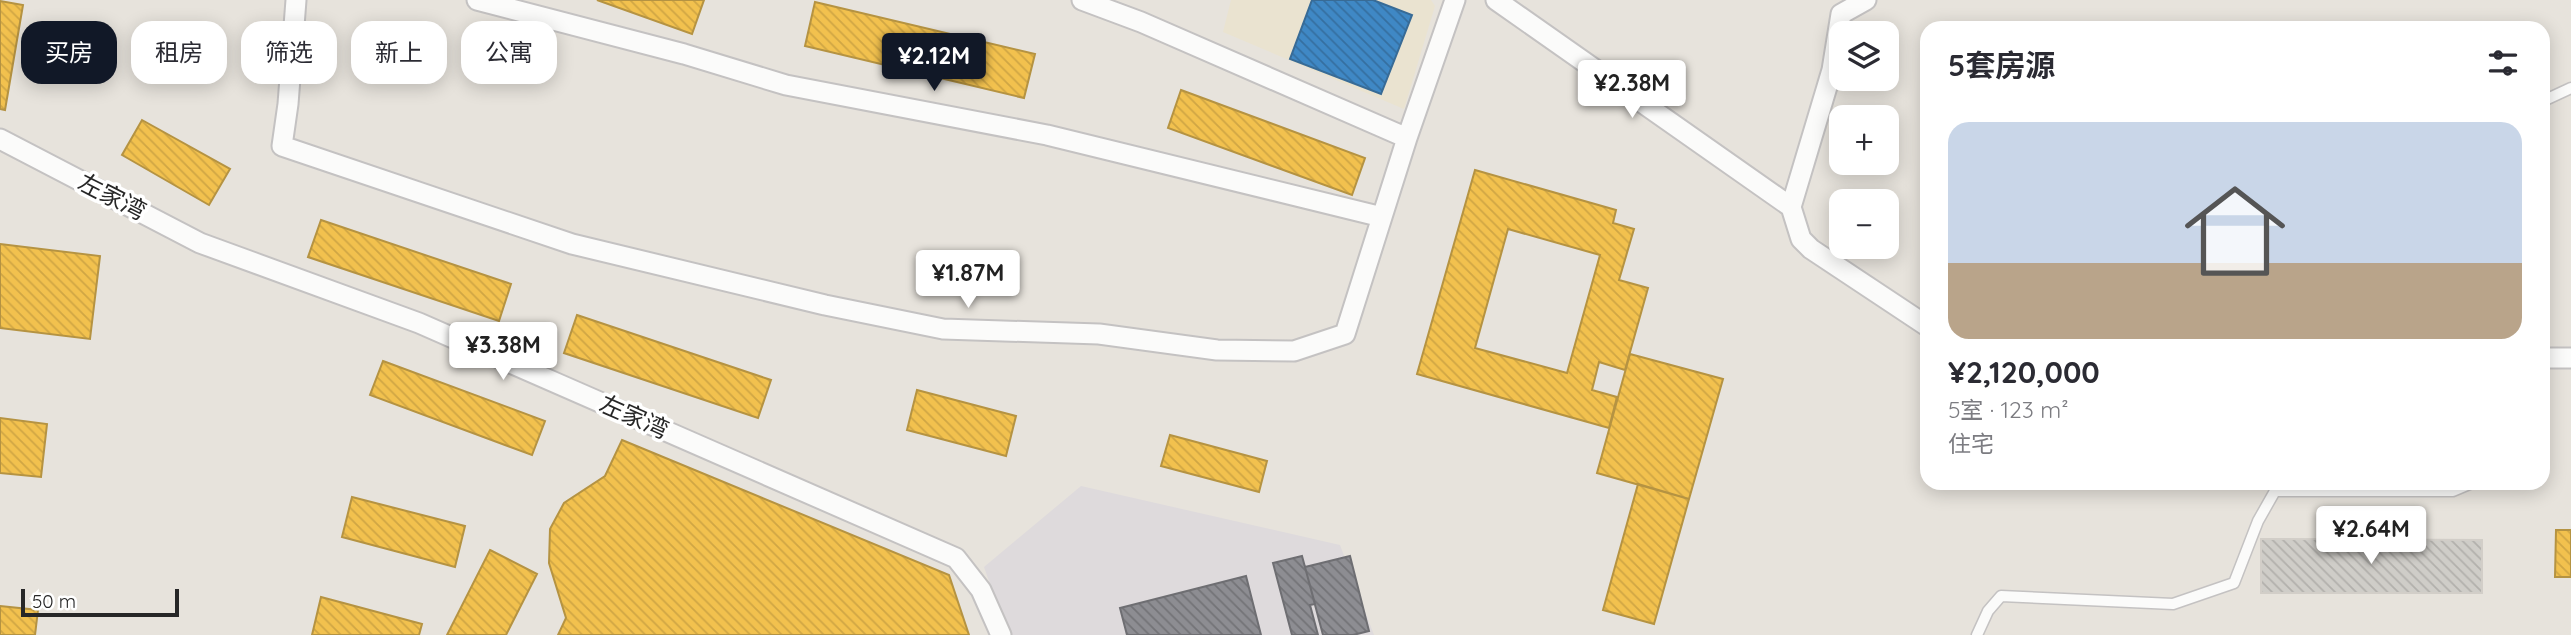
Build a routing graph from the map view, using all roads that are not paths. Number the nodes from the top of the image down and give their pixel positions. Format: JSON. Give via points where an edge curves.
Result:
{"nodes":[{"id":1,"x":296,"y":0,"type":"edge"},
{"id":2,"x":478,"y":0,"type":"edge"},
{"id":3,"x":1082,"y":0,"type":"edge"},
{"id":4,"x":1455,"y":0,"type":"edge"},
{"id":5,"x":1496,"y":0,"type":"edge"},
{"id":6,"x":1866,"y":0,"type":"edge"},
{"id":7,"x":2571,"y":88,"type":"edge"},
{"id":8,"x":2550,"y":98,"type":"edge"},
{"id":9,"x":1407,"y":138,"type":"junction"},
{"id":10,"x":0,"y":139,"type":"edge"},
{"id":11,"x":1791,"y":207,"type":"junction"},
{"id":12,"x":1382,"y":217,"type":"junction"},
{"id":13,"x":1920,"y":321,"type":"edge"},
{"id":14,"x":2550,"y":358,"type":"edge"},
{"id":15,"x":2571,"y":358,"type":"edge"},
{"id":16,"x":2455,"y":490,"type":"edge"},
{"id":17,"x":1001,"y":635,"type":"edge"},
{"id":18,"x":1978,"y":635,"type":"edge"}],
"edges":[{"from":1,"to":12,"type":"street","via":[[282,146],[572,244],[930,327],[1099,334],[1217,350],[1294,351],[1345,334]]},
{"from":2,"to":12,"type":"street","via":[[786,85],[1046,135]]},
{"from":3,"to":9,"type":"street"},
{"from":4,"to":9,"type":"street"},
{"from":5,"to":11,"type":"street"},
{"from":6,"to":11,"type":"street","via":[[1841,14],[1832,70]]},
{"from":7,"to":8,"type":"lane"},
{"from":9,"to":12,"type":"street"},
{"from":10,"to":17,"type":"street","name":"左家湾","via":[[200,243],[419,323],[956,558],[981,590]]},
{"from":11,"to":13,"type":"street","via":[[1801,239],[1811,249]]},
{"from":14,"to":15,"type":"street"},
{"from":16,"to":18,"type":"lane","via":[[2275,491],[2234,583],[2173,604],[2001,596],[1988,611]]}]}
